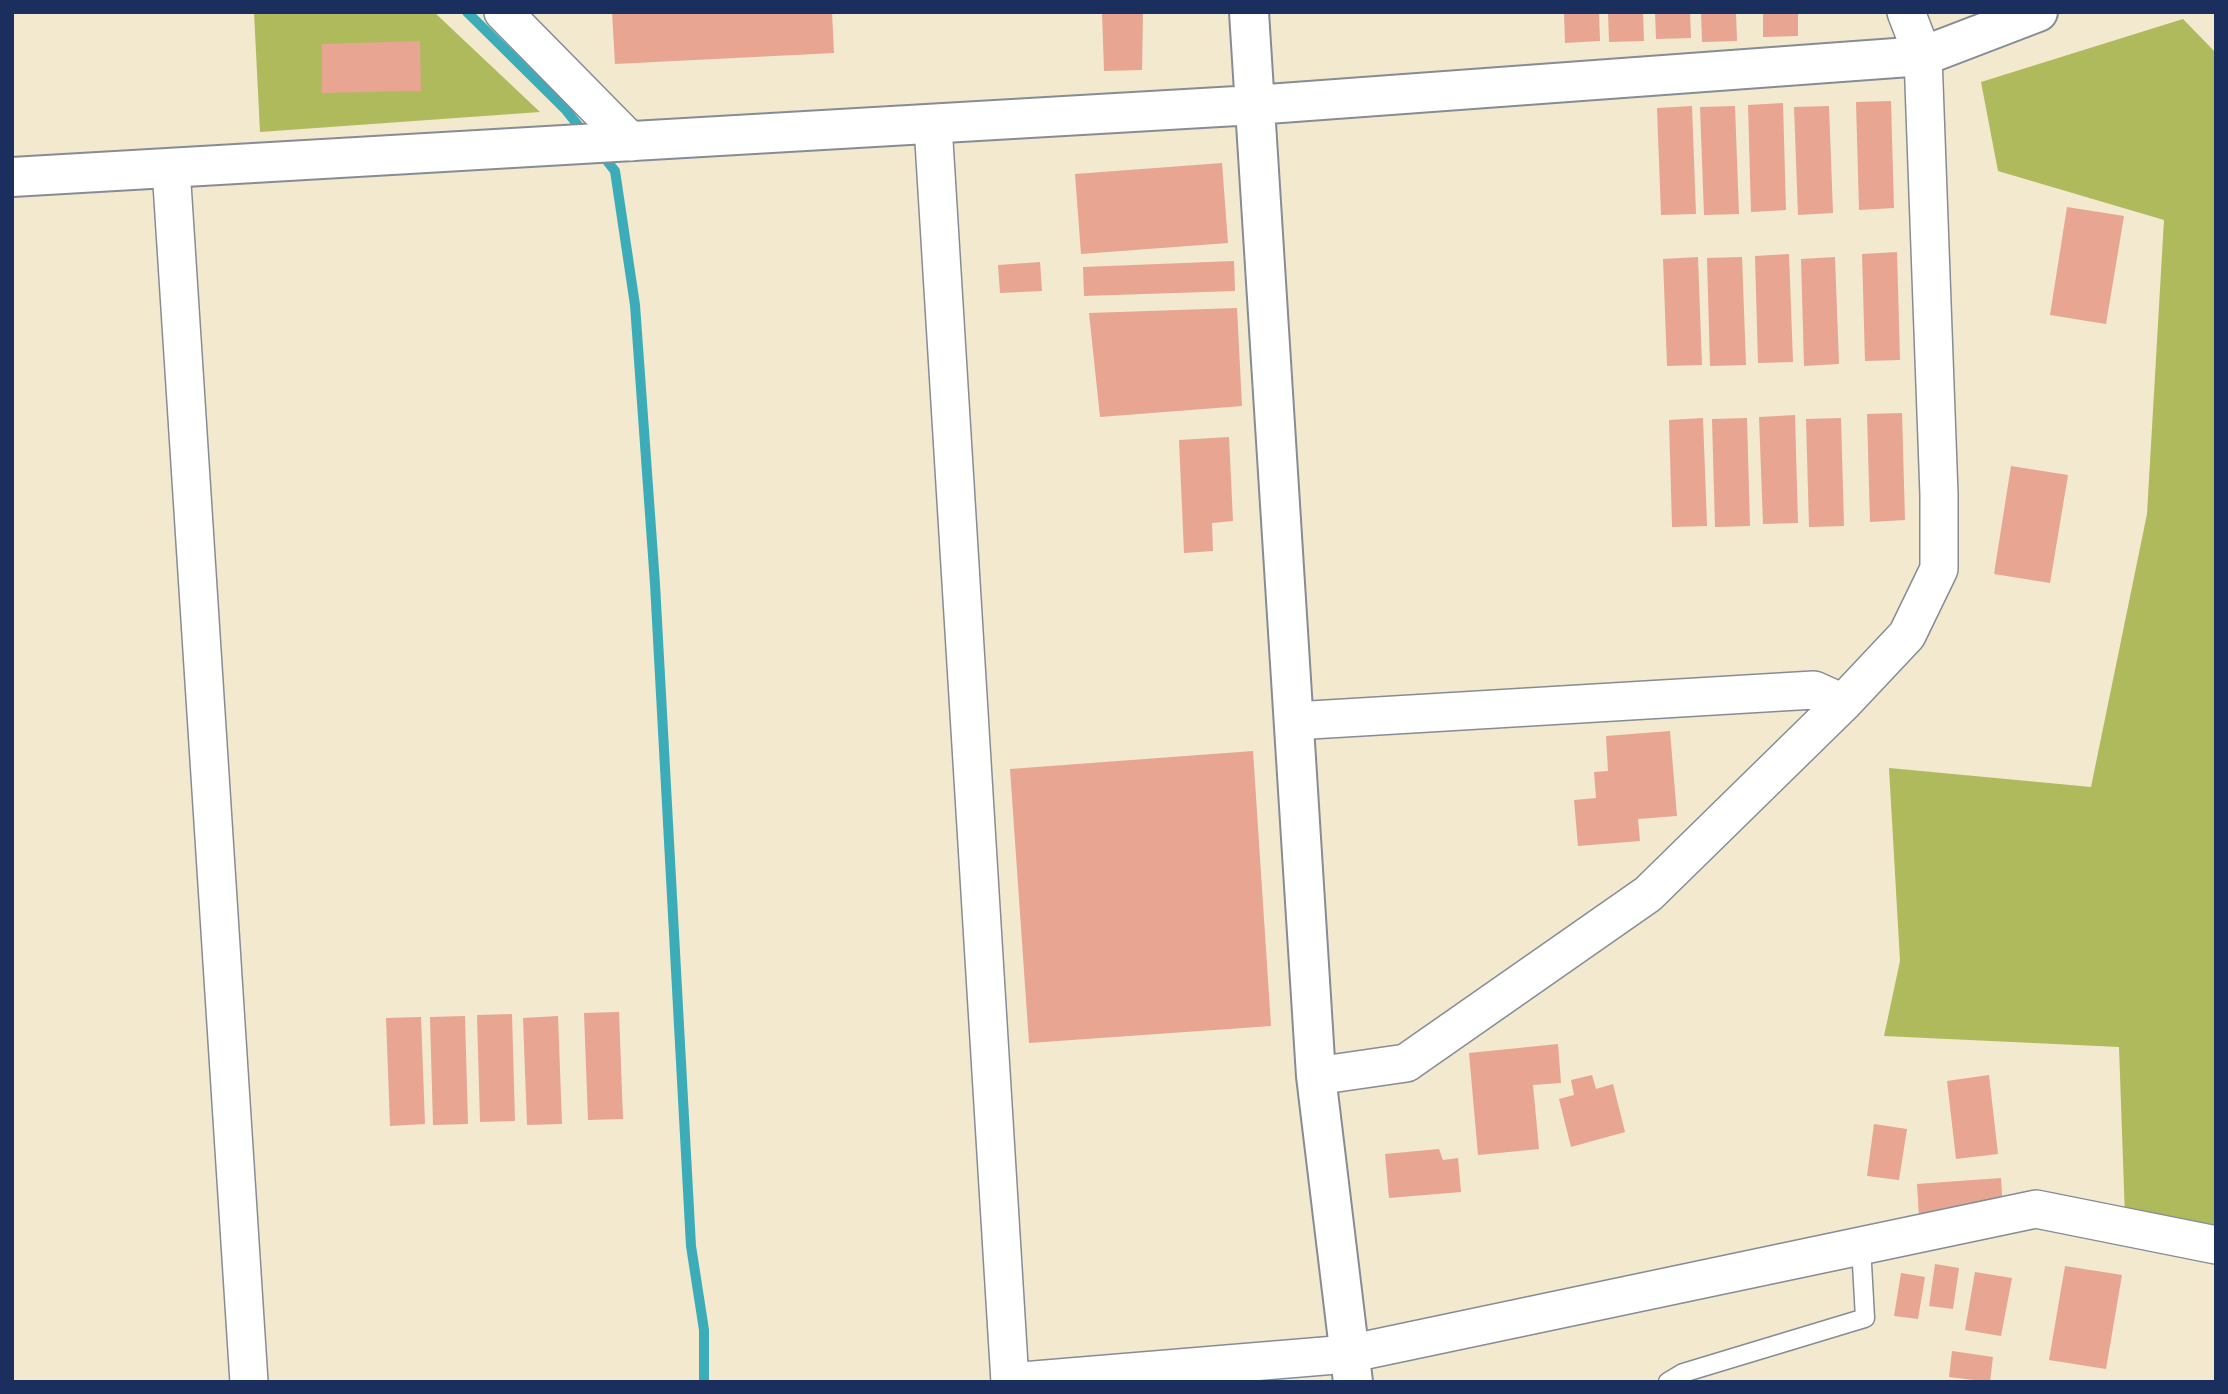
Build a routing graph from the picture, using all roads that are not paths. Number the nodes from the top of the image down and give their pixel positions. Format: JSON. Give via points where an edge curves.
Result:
{"nodes":[{"id":1,"x":503,"y":12,"type":"edge"},
{"id":2,"x":1249,"y":12,"type":"edge"},
{"id":3,"x":1906,"y":12,"type":"edge"},
{"id":4,"x":2038,"y":12,"type":"edge"},
{"id":5,"x":1923,"y":55,"type":"junction"},
{"id":6,"x":1254,"y":105,"type":"junction"},
{"id":7,"x":933,"y":125,"type":"junction"},
{"id":8,"x":631,"y":142,"type":"junction"},
{"id":9,"x":171,"y":168,"type":"junction"},
{"id":10,"x":12,"y":177,"type":"edge"},
{"id":11,"x":1843,"y":703,"type":"junction"},
{"id":12,"x":1294,"y":721,"type":"junction"},
{"id":13,"x":1316,"y":1076,"type":"junction"},
{"id":14,"x":2216,"y":1245,"type":"edge"},
{"id":15,"x":1861,"y":1246,"type":"junction"},
{"id":16,"x":1351,"y":1368,"type":"edge"},
{"id":17,"x":249,"y":1382,"type":"edge"},
{"id":18,"x":1010,"y":1382,"type":"edge"},
{"id":19,"x":1668,"y":1382,"type":"edge"}],
"edges":[{"from":1,"to":8,"type":"street"},
{"from":2,"to":6,"type":"street"},
{"from":3,"to":5,"type":"street"},
{"from":4,"to":5,"type":"street"},
{"from":5,"to":6,"type":"street"},
{"from":5,"to":11,"type":"street","via":[[1939,569],[1908,635]]},
{"from":6,"to":7,"type":"street"},
{"from":6,"to":12,"type":"street"},
{"from":7,"to":8,"type":"street"},
{"from":7,"to":18,"type":"street"},
{"from":8,"to":9,"type":"street"},
{"from":9,"to":10,"type":"street"},
{"from":9,"to":17,"type":"street"},
{"from":11,"to":12,"type":"street","via":[[1814,690]]},
{"from":11,"to":13,"type":"street","via":[[1648,894],[1406,1063]]},
{"from":12,"to":13,"type":"street"},
{"from":13,"to":16,"type":"street"},
{"from":14,"to":15,"type":"street","via":[[2036,1209]]},
{"from":15,"to":16,"type":"street"},
{"from":15,"to":19,"type":"lane","via":[[1865,1318],[1683,1373]]},
{"from":16,"to":18,"type":"street"}]}
